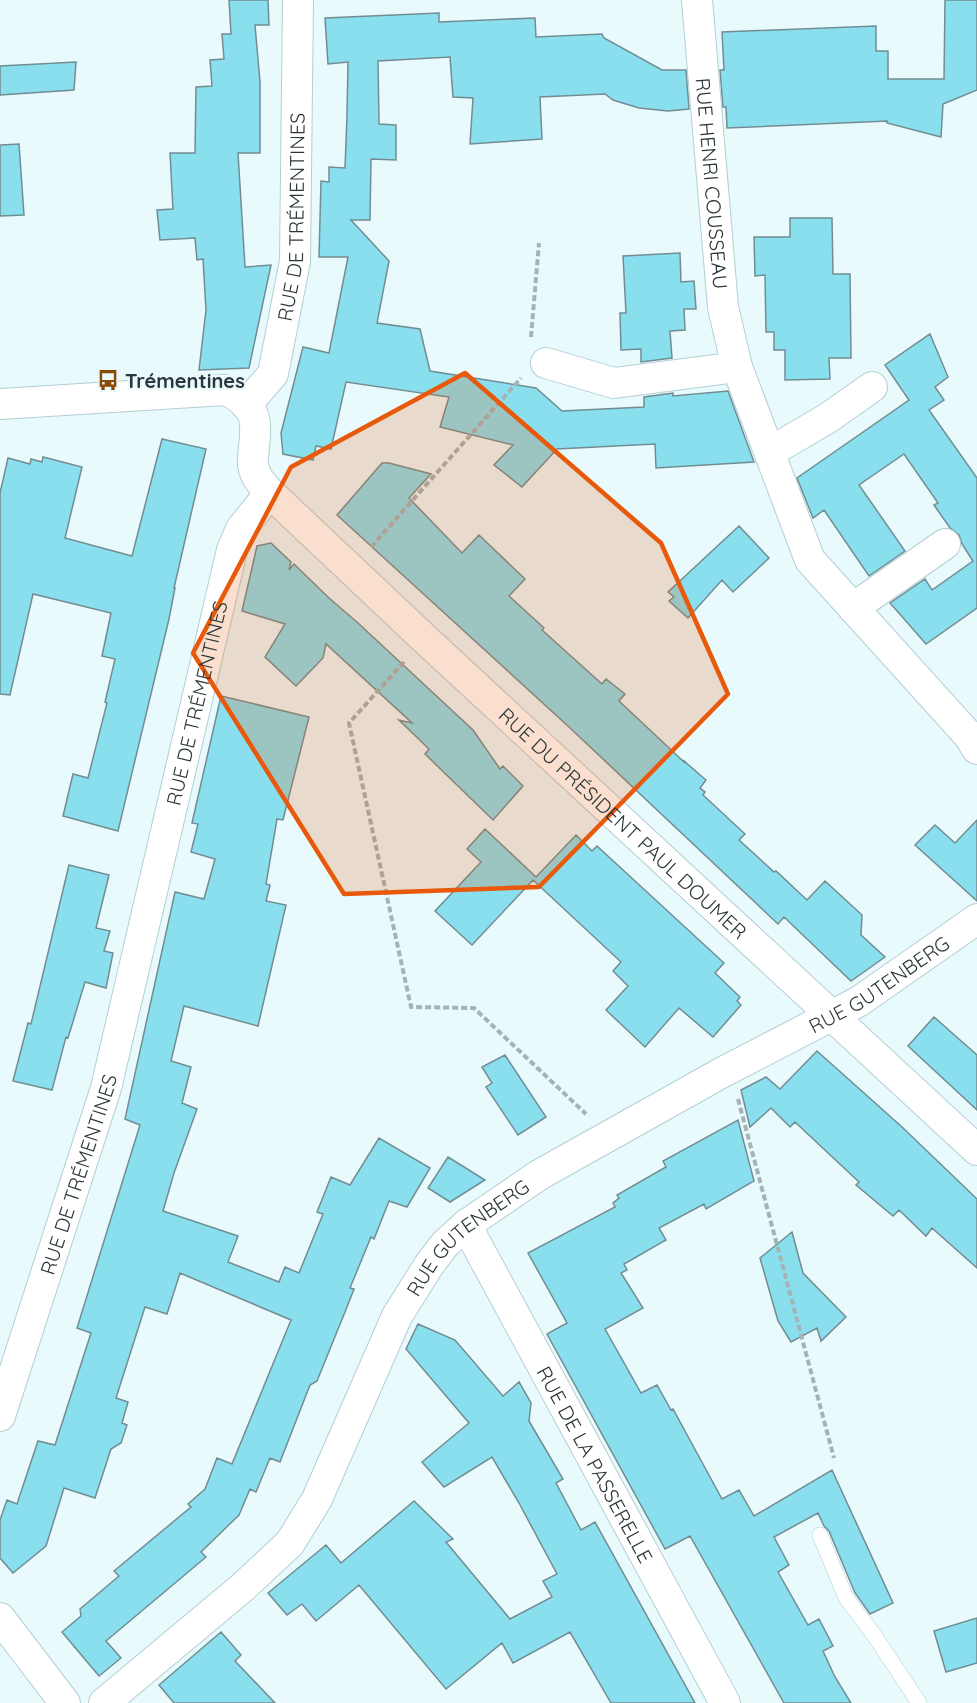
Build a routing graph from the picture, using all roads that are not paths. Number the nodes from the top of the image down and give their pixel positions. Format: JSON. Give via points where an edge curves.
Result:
{"nodes":[{"id":1,"x":300,"y":0,"type":"edge"},
{"id":2,"x":697,"y":0,"type":"edge"},
{"id":3,"x":535,"y":360,"type":"road end"},
{"id":4,"x":737,"y":367,"type":"junction"},
{"id":5,"x":872,"y":387,"type":"dead end"},
{"id":6,"x":0,"y":404,"type":"edge"},
{"id":7,"x":246,"y":405,"type":"junction"},
{"id":8,"x":770,"y":452,"type":"junction"},
{"id":9,"x":270,"y":493,"type":"junction"},
{"id":10,"x":945,"y":543,"type":"dead end"},
{"id":11,"x":853,"y":608,"type":"junction"},
{"id":12,"x":977,"y":749,"type":"edge"},
{"id":13,"x":977,"y":919,"type":"edge"},
{"id":14,"x":832,"y":1016,"type":"junction"},
{"id":15,"x":977,"y":1150,"type":"edge"},
{"id":16,"x":466,"y":1226,"type":"junction"},
{"id":17,"x":0,"y":1416,"type":"edge"},
{"id":18,"x":820,"y":1535,"type":"dead end"},
{"id":19,"x":0,"y":1618,"type":"edge"},
{"id":20,"x":65,"y":1703,"type":"edge"},
{"id":21,"x":104,"y":1703,"type":"edge"},
{"id":22,"x":724,"y":1703,"type":"edge"},
{"id":23,"x":919,"y":1703,"type":"edge"}],
"edges":[{"from":1,"to":7,"type":"street","name":"RUE DE TRÉMENTINES","via":[[295,261],[273,374]]},
{"from":2,"to":4,"type":"street","name":"RUE HENRI COUSSEAU","via":[[723,307]]},
{"from":3,"to":4,"type":"street","via":[[614,383]]},
{"from":4,"to":8,"type":"street","name":"RUE HENRI COUSSEAU"},
{"from":5,"to":8,"type":"street"},
{"from":6,"to":7,"type":"street","via":[[225,390]]},
{"from":7,"to":9,"type":"street","via":[[257,426],[253,464],[258,480]]},
{"from":8,"to":11,"type":"street","name":"RUE HENRI COUSSEAU","via":[[810,560]]},
{"from":9,"to":14,"type":"street","name":"RUE DU PRÉSIDENT PAUL DOUMER"},
{"from":9,"to":17,"type":"street","name":"RUE DE TRÉMENTINES","via":[[241,529],[232,550],[106,1088]]},
{"from":10,"to":11,"type":"street"},
{"from":11,"to":12,"type":"street","name":"RUE HENRI COUSSEAU"},
{"from":13,"to":14,"type":"street","name":"RUE GUTENBERG"},
{"from":14,"to":15,"type":"street","name":"RUE DU PRÉSIDENT PAUL DOUMER"},
{"from":14,"to":16,"type":"street","name":"RUE GUTENBERG","via":[[539,1175]]},
{"from":16,"to":21,"type":"street","name":"RUE GUTENBERG","via":[[429,1265],[398,1316],[318,1499],[290,1543]]},
{"from":16,"to":22,"type":"street","name":"RUE DE LA PASSERELLE"},
{"from":18,"to":23,"type":"lane","via":[[846,1598]]},
{"from":19,"to":20,"type":"street"}]}
